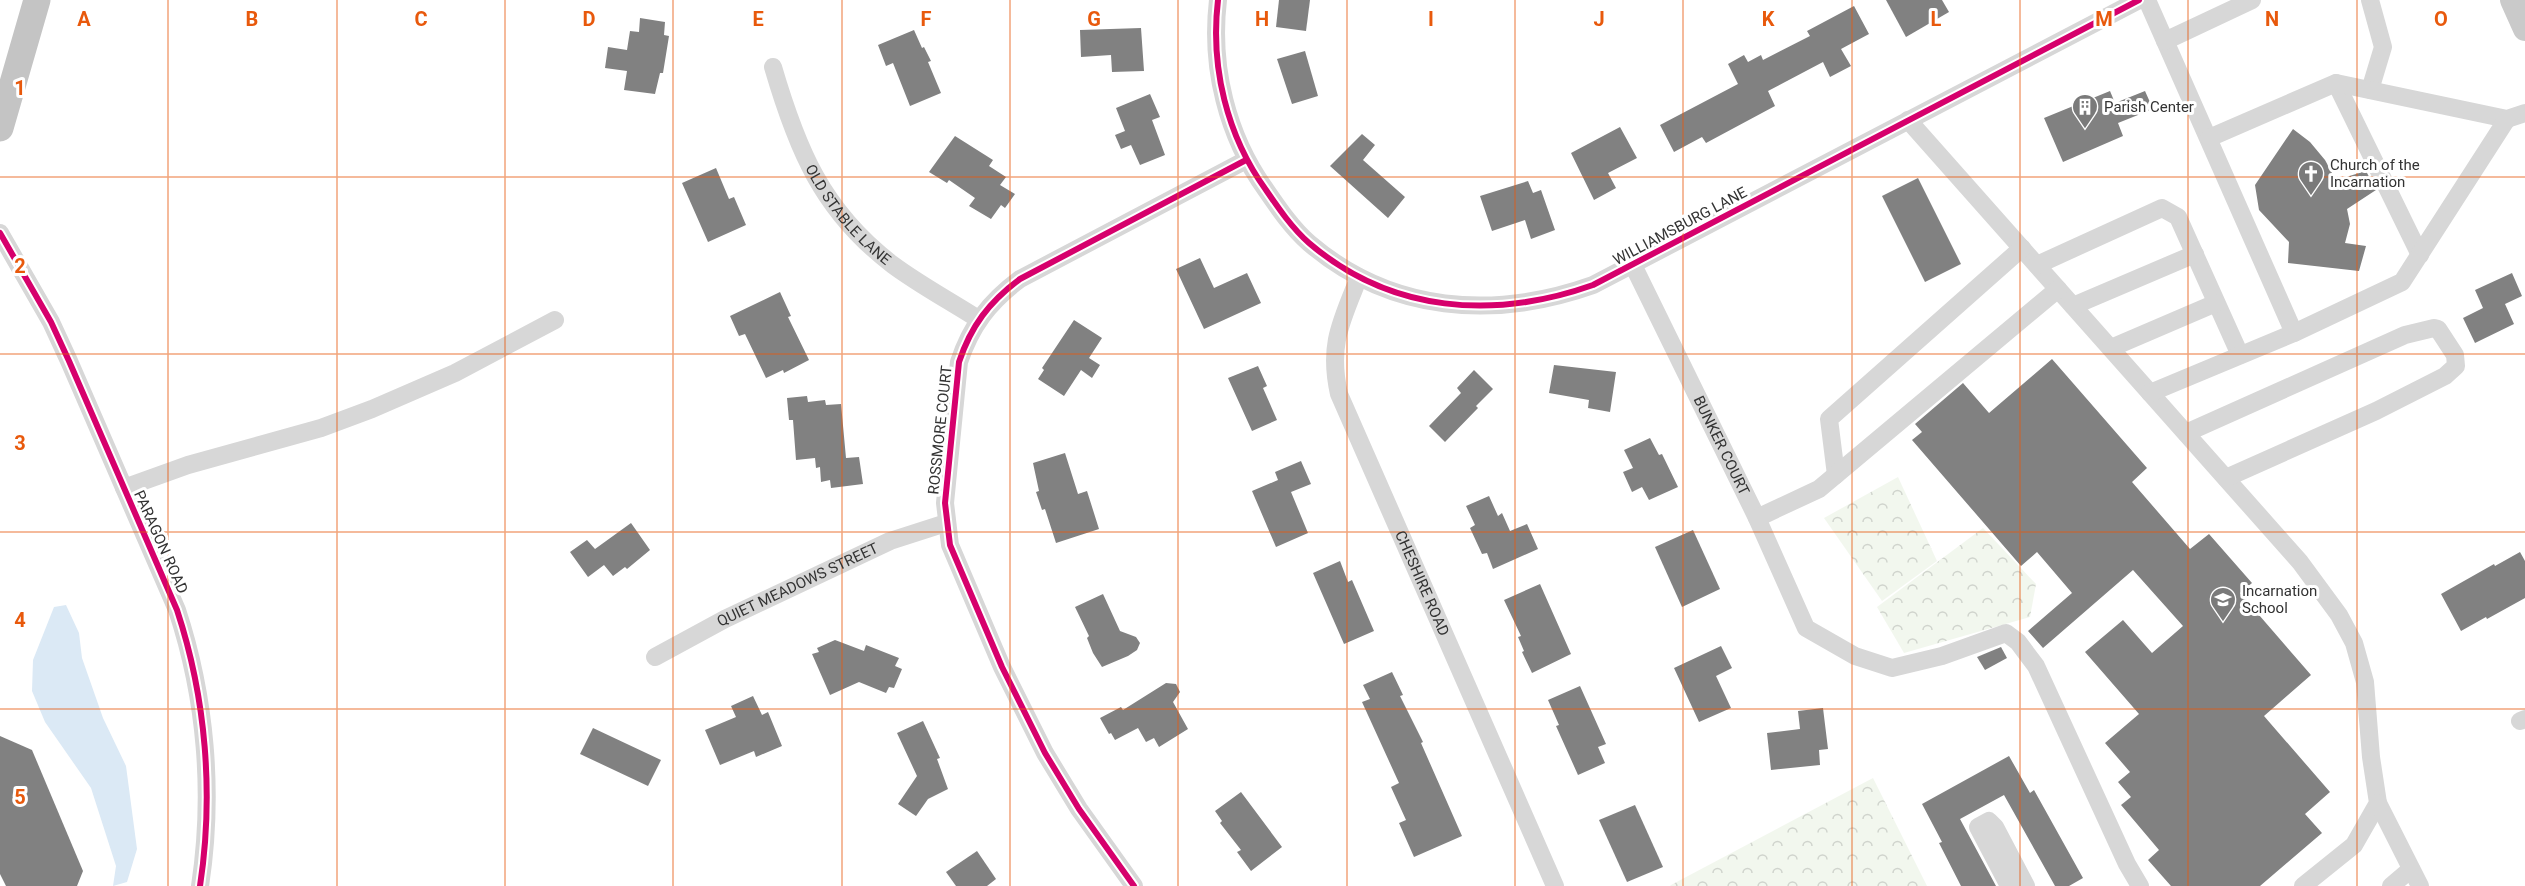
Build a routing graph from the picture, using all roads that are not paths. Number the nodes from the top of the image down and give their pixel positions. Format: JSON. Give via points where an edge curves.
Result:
{"nodes":[{"id":1,"x":37,"y":0,"type":"edge"},
{"id":2,"x":1218,"y":0,"type":"edge"},
{"id":3,"x":2139,"y":0,"type":"edge"},
{"id":4,"x":2147,"y":0,"type":"edge"},
{"id":5,"x":2252,"y":0,"type":"edge"},
{"id":6,"x":2370,"y":0,"type":"edge"},
{"id":7,"x":2512,"y":0,"type":"edge"},
{"id":8,"x":2525,"y":29,"type":"edge"},
{"id":9,"x":2165,"y":42,"type":"junction"},
{"id":10,"x":773,"y":67,"type":"dead end"},
{"id":11,"x":2336,"y":82,"type":"junction"},
{"id":12,"x":2370,"y":90,"type":"junction"},
{"id":13,"x":2525,"y":112,"type":"edge"},
{"id":14,"x":2507,"y":119,"type":"junction"},
{"id":15,"x":1908,"y":120,"type":"junction"},
{"id":16,"x":0,"y":128,"type":"edge"},
{"id":17,"x":2209,"y":138,"type":"junction"},
{"id":18,"x":1246,"y":160,"type":"junction"},
{"id":19,"x":0,"y":233,"type":"edge"},
{"id":20,"x":2022,"y":248,"type":"junction"},
{"id":21,"x":2195,"y":254,"type":"junction"},
{"id":22,"x":2420,"y":255,"type":"junction"},
{"id":23,"x":1633,"y":265,"type":"junction"},
{"id":24,"x":2037,"y":265,"type":"junction"},
{"id":25,"x":1359,"y":277,"type":"junction"},
{"id":26,"x":2058,"y":289,"type":"junction"},
{"id":27,"x":2216,"y":303,"type":"junction"},
{"id":28,"x":2073,"y":306,"type":"junction"},
{"id":29,"x":978,"y":319,"type":"junction"},
{"id":30,"x":555,"y":320,"type":"dead end"},
{"id":31,"x":2294,"y":333,"type":"junction"},
{"id":32,"x":2111,"y":348,"type":"junction"},
{"id":33,"x":2240,"y":355,"type":"junction"},
{"id":34,"x":2150,"y":393,"type":"junction"},
{"id":35,"x":2186,"y":433,"type":"junction"},
{"id":36,"x":1836,"y":475,"type":"junction"},
{"id":37,"x":2226,"y":478,"type":"junction"},
{"id":38,"x":124,"y":488,"type":"junction"},
{"id":39,"x":1757,"y":518,"type":"junction"},
{"id":40,"x":946,"y":523,"type":"junction"},
{"id":41,"x":655,"y":657,"type":"dead end"},
{"id":42,"x":2378,"y":803,"type":"junction"},
{"id":43,"x":2412,"y":869,"type":"junction"},
{"id":44,"x":200,"y":886,"type":"edge"},
{"id":45,"x":1134,"y":886,"type":"edge"},
{"id":46,"x":1555,"y":886,"type":"edge"},
{"id":47,"x":2008,"y":886,"type":"edge"},
{"id":48,"x":2026,"y":886,"type":"edge"},
{"id":49,"x":2139,"y":886,"type":"edge"},
{"id":50,"x":2303,"y":886,"type":"edge"},
{"id":51,"x":2391,"y":886,"type":"edge"},
{"id":52,"x":2420,"y":886,"type":"edge"}],
"edges":[{"from":1,"to":16,"type":"highway"},
{"from":2,"to":18,"type":"street","name":"WILLIAMSBURG LANE","via":[[1217,63],[1224,103]]},
{"from":3,"to":15,"type":"street","name":"WILLIAMSBURG LANE"},
{"from":4,"to":9,"type":"street"},
{"from":5,"to":9,"type":"street"},
{"from":6,"to":12,"type":"street","via":[[2383,47]]},
{"from":7,"to":8,"type":"main road"},
{"from":9,"to":17,"type":"street"},
{"from":10,"to":29,"type":"street","name":"OLD STABLE LANE","via":[[807,163],[844,220],[893,265]]},
{"from":11,"to":12,"type":"street"},
{"from":11,"to":17,"type":"street"},
{"from":11,"to":22,"type":"street"},
{"from":12,"to":14,"type":"street"},
{"from":13,"to":14,"type":"street"},
{"from":14,"to":22,"type":"street"},
{"from":15,"to":20,"type":"street"},
{"from":15,"to":23,"type":"street","name":"WILLIAMSBURG LANE"},
{"from":17,"to":31,"type":"street"},
{"from":18,"to":25,"type":"street","name":"WILLIAMSBURG LANE","via":[[1287,220],[1308,242]]},
{"from":18,"to":29,"type":"street","name":"ROSSMORE COURT","via":[[1020,279],[1001,292]]},
{"from":19,"to":38,"type":"street","name":"PARAGON ROAD","via":[[51,322]]},
{"from":20,"to":24,"type":"street"},
{"from":20,"to":36,"type":"street","via":[[1830,419]]},
{"from":21,"to":24,"type":"street","via":[[2178,217],[2162,208]]},
{"from":21,"to":27,"type":"street"},
{"from":21,"to":28,"type":"street"},
{"from":22,"to":31,"type":"street","via":[[2402,282]]},
{"from":23,"to":25,"type":"street","name":"WILLIAMSBURG LANE","via":[[1562,296],[1497,307],[1424,300]]},
{"from":23,"to":39,"type":"street","name":"BUNKER COURT"},
{"from":24,"to":26,"type":"street"},
{"from":25,"to":46,"type":"street","name":"CHESHIRE ROAD","via":[[1339,326],[1334,353],[1339,394]]},
{"from":26,"to":28,"type":"street"},
{"from":26,"to":36,"type":"street"},
{"from":27,"to":32,"type":"street"},
{"from":27,"to":33,"type":"street"},
{"from":28,"to":32,"type":"street"},
{"from":29,"to":40,"type":"street","name":"ROSSMORE COURT","via":[[959,362]]},
{"from":30,"to":38,"type":"street","via":[[455,373],[331,424],[188,465]]},
{"from":31,"to":33,"type":"street"},
{"from":32,"to":34,"type":"street"},
{"from":33,"to":34,"type":"street"},
{"from":34,"to":35,"type":"street"},
{"from":35,"to":37,"type":"street"},
{"from":35,"to":37,"type":"street","via":[[2405,334],[2438,329],[2455,355],[2456,366],[2445,376]]},
{"from":36,"to":39,"type":"street","via":[[1819,489]]},
{"from":37,"to":42,"type":"street","via":[[2300,562],[2339,615],[2354,643],[2365,682]]},
{"from":38,"to":44,"type":"street","name":"PARAGON ROAD","via":[[177,610],[197,686],[206,806]]},
{"from":39,"to":49,"type":"street","name":"BUNKER COURT","via":[[1806,628],[1855,656],[1892,668],[1942,656],[2006,633],[2018,642],[2036,666]]},
{"from":40,"to":41,"type":"street","name":"QUIET MEADOWS STREET","via":[[880,546],[725,619]]},
{"from":40,"to":45,"type":"street","name":"ROSSMORE COURT","via":[[958,570],[1045,753]]},
{"from":42,"to":43,"type":"street"},
{"from":42,"to":50,"type":"street","via":[[2354,845]]},
{"from":43,"to":51,"type":"street"},
{"from":43,"to":52,"type":"street"},
{"from":47,"to":48,"type":"street","via":[[1978,827],[1989,821]]}]}
